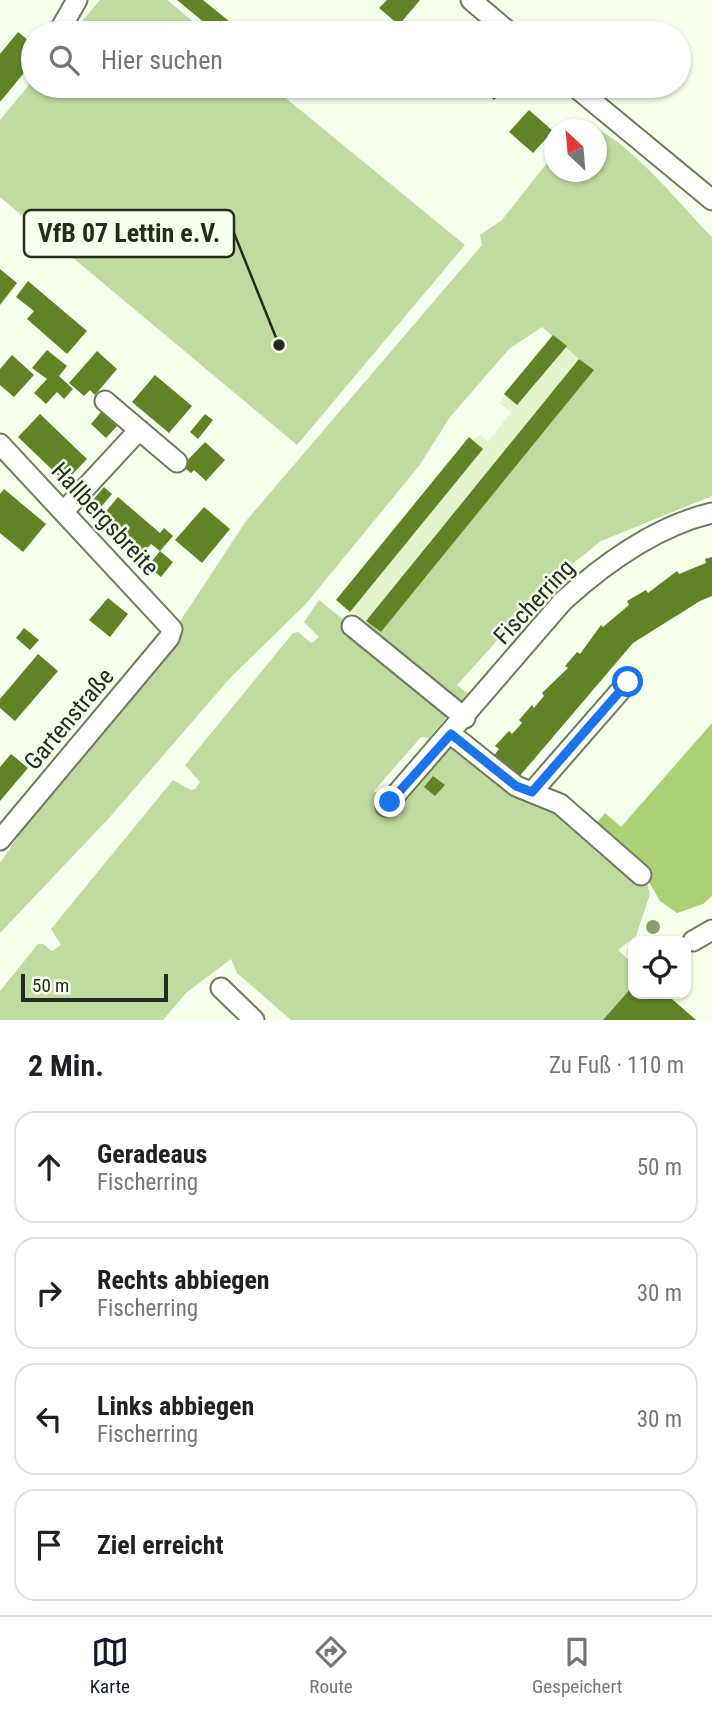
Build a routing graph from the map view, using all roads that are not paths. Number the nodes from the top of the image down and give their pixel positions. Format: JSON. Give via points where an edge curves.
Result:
{"nodes":[{"id":1,"x":77,"y":0,"type":"edge"},
{"id":2,"x":471,"y":0,"type":"edge"},
{"id":3,"x":65,"y":21,"type":"edge"},
{"id":4,"x":496,"y":21,"type":"edge"},
{"id":5,"x":589,"y":98,"type":"edge"},
{"id":6,"x":712,"y":200,"type":"edge"},
{"id":7,"x":105,"y":401,"type":"dead end"},
{"id":8,"x":139,"y":430,"type":"junction"},
{"id":9,"x":0,"y":444,"type":"edge"},
{"id":10,"x":177,"y":462,"type":"dead end"},
{"id":11,"x":64,"y":511,"type":"junction"},
{"id":12,"x":712,"y":513,"type":"edge"},
{"id":13,"x":352,"y":626,"type":"dead end"},
{"id":14,"x":172,"y":629,"type":"joint"},
{"id":15,"x":628,"y":682,"type":"dead end"},
{"id":16,"x":464,"y":718,"type":"junction"},
{"id":17,"x":451,"y":734,"type":"junction"},
{"id":18,"x":532,"y":792,"type":"junction"},
{"id":19,"x":386,"y":806,"type":"dead end"},
{"id":20,"x":0,"y":840,"type":"edge"},
{"id":21,"x":641,"y":875,"type":"dead end"},
{"id":22,"x":712,"y":930,"type":"edge"},
{"id":23,"x":692,"y":941,"type":"dead end"},
{"id":24,"x":221,"y":988,"type":"dead end"},
{"id":25,"x":254,"y":1020,"type":"edge"}],
"edges":[{"from":1,"to":3,"type":"street"},
{"from":2,"to":4,"type":"street"},
{"from":5,"to":6,"type":"street"},
{"from":7,"to":8,"type":"street"},
{"from":8,"to":10,"type":"street"},
{"from":8,"to":11,"type":"street"},
{"from":9,"to":11,"type":"street","name":"Hallbergsbreite"},
{"from":11,"to":14,"type":"street","name":"Hallbergsbreite"},
{"from":12,"to":16,"type":"street","name":"Fischerring","via":[[662,531],[593,573],[563,601]]},
{"from":13,"to":16,"type":"street"},
{"from":14,"to":20,"type":"street","name":"Gartenstraße"},
{"from":15,"to":18,"type":"street"},
{"from":16,"to":17,"type":"street","name":"Fischerring"},
{"from":17,"to":18,"type":"street","via":[[516,786]]},
{"from":17,"to":19,"type":"street","name":"Fischerring"},
{"from":18,"to":21,"type":"street","via":[[560,804]]},
{"from":22,"to":23,"type":"street"},
{"from":24,"to":25,"type":"street"}]}
